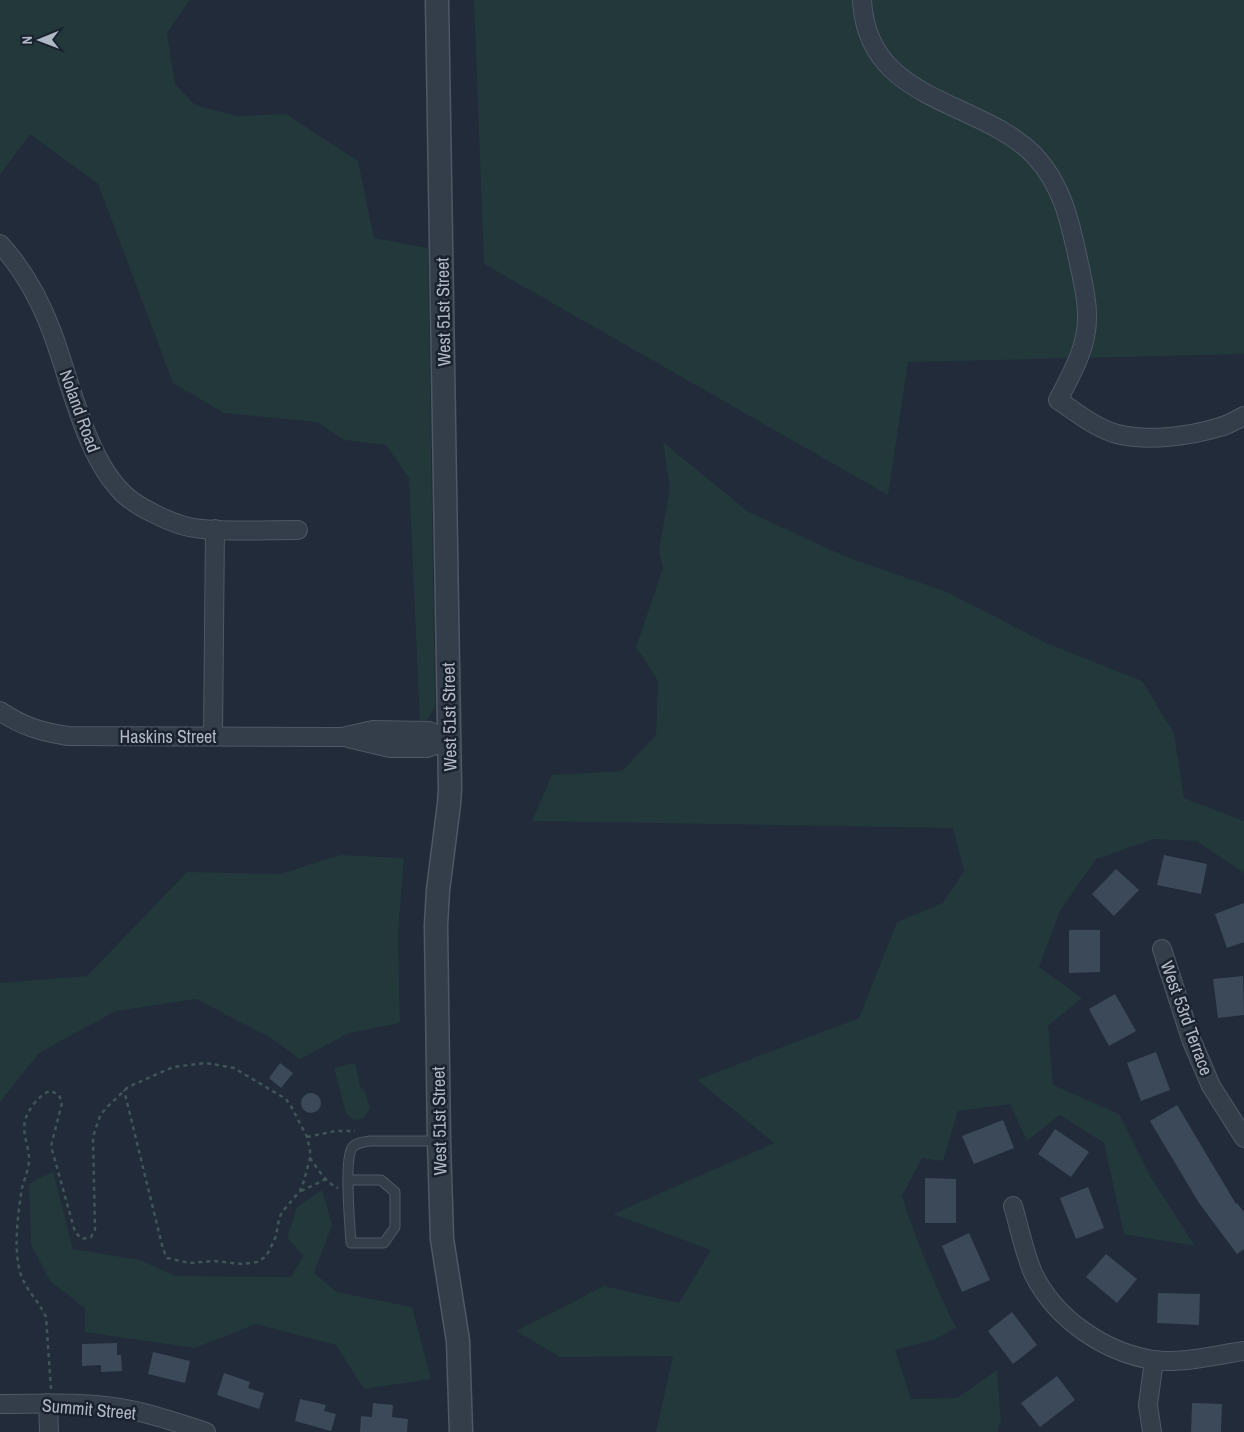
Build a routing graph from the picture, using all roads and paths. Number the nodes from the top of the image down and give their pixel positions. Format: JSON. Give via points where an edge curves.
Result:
{"nodes":[{"id":1,"x":437,"y":0,"type":"edge"},
{"id":2,"x":862,"y":0,"type":"edge"},
{"id":3,"x":0,"y":244,"type":"edge"},
{"id":4,"x":1244,"y":416,"type":"edge"},
{"id":5,"x":215,"y":529,"type":"junction"},
{"id":6,"x":298,"y":530,"type":"dead end"},
{"id":7,"x":0,"y":710,"type":"edge"},
{"id":8,"x":213,"y":736,"type":"junction"},
{"id":9,"x":450,"y":740,"type":"junction"},
{"id":10,"x":1162,"y":949,"type":"dead end"},
{"id":11,"x":124,"y":1090,"type":"junction"},
{"id":12,"x":1244,"y":1138,"type":"edge"},
{"id":13,"x":439,"y":1141,"type":"junction"},
{"id":14,"x":310,"y":1158,"type":"junction"},
{"id":15,"x":326,"y":1179,"type":"junction"},
{"id":16,"x":349,"y":1184,"type":"junction"},
{"id":17,"x":300,"y":1191,"type":"junction"},
{"id":18,"x":1013,"y":1206,"type":"dead end"},
{"id":19,"x":1244,"y":1351,"type":"edge"},
{"id":20,"x":1154,"y":1360,"type":"junction"},
{"id":21,"x":50,"y":1399,"type":"junction"},
{"id":22,"x":0,"y":1404,"type":"edge"},
{"id":23,"x":49,"y":1432,"type":"edge"},
{"id":24,"x":206,"y":1432,"type":"edge"},
{"id":25,"x":461,"y":1432,"type":"edge"},
{"id":26,"x":1152,"y":1432,"type":"edge"}],
"edges":[{"from":1,"to":9,"type":"street","name":"West 51st Street"},
{"from":2,"to":4,"type":"street","via":[[867,29],[888,67],[926,95],[1018,141],[1036,157],[1055,182],[1075,246],[1087,316],[1083,347],[1058,400],[1087,420],[1118,434],[1150,437],[1222,427]]},
{"from":3,"to":5,"type":"street","name":"Noland Road","via":[[20,268],[38,299],[101,466],[119,489],[140,507],[186,526]]},
{"from":5,"to":6,"type":"street","name":"Noland Road"},
{"from":5,"to":8,"type":"street"},
{"from":7,"to":8,"type":"street","name":"Haskins Street","via":[[32,729],[68,736]]},
{"from":8,"to":9,"type":"street","name":"Haskins Street","via":[[342,737],[390,748],[427,748]]},
{"from":9,"to":13,"type":"street","name":"West 51st Street","via":[[449,804],[436,925]]},
{"from":10,"to":12,"type":"street","name":"West 53rd Terrace","via":[[1190,1039],[1212,1086]]},
{"from":11,"to":14,"type":"path","via":[[172,1067],[206,1063],[234,1068],[286,1099],[307,1137]]},
{"from":11,"to":17,"type":"path","via":[[167,1258],[190,1263],[257,1262],[269,1251],[282,1212]]},
{"from":11,"to":21,"type":"path","via":[[100,1116],[93,1137],[95,1230],[87,1239],[82,1239],[75,1232],[51,1146],[62,1103],[59,1095],[51,1091],[42,1094],[25,1119],[24,1136],[29,1163],[22,1187],[17,1255],[22,1280],[46,1317]]},
{"from":13,"to":16,"type":"lane","via":[[355,1145],[349,1154]]},
{"from":13,"to":25,"type":"street","name":"West 51st Street","via":[[442,1239],[458,1341]]},
{"from":14,"to":15,"type":"path"},
{"from":14,"to":17,"type":"path"},
{"from":15,"to":16,"type":"path","via":[[337,1188]]},
{"from":15,"to":17,"type":"path"},
{"from":16,"to":16,"type":"lane","via":[[350,1243],[384,1243],[395,1227],[395,1192],[381,1180]]},
{"from":18,"to":20,"type":"street","via":[[1034,1274],[1049,1300],[1094,1338],[1120,1351]]},
{"from":19,"to":20,"type":"street","via":[[1182,1360]]},
{"from":20,"to":26,"type":"street","via":[[1148,1406]]},
{"from":21,"to":22,"type":"street","name":"Summit Street"},
{"from":21,"to":23,"type":"street"},
{"from":21,"to":24,"type":"street","name":"Summit Street","via":[[132,1410]]}]}
